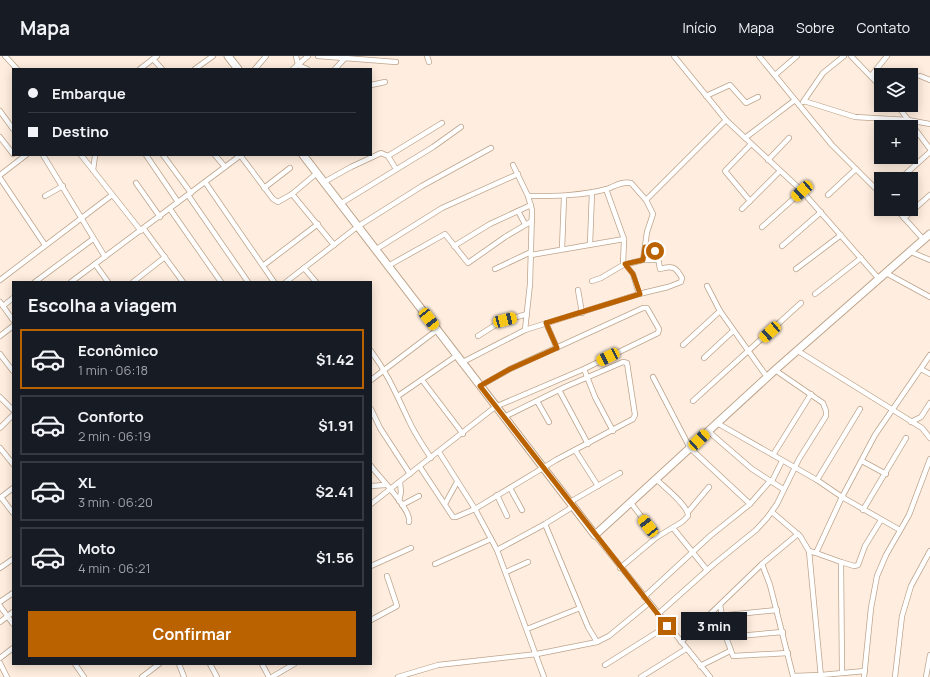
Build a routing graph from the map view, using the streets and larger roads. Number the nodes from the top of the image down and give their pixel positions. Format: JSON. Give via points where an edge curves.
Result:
{"nodes":[{"id":1,"x":5,"y":56,"type":"edge"},
{"id":2,"x":213,"y":56,"type":"edge"},
{"id":3,"x":228,"y":56,"type":"edge"},
{"id":4,"x":266,"y":56,"type":"edge"},
{"id":5,"x":296,"y":56,"type":"edge"},
{"id":6,"x":308,"y":56,"type":"edge"},
{"id":7,"x":318,"y":56,"type":"edge"},
{"id":8,"x":427,"y":56,"type":"edge"},
{"id":9,"x":674,"y":56,"type":"edge"},
{"id":10,"x":797,"y":56,"type":"edge"},
{"id":11,"x":844,"y":56,"type":"edge"},
{"id":12,"x":851,"y":56,"type":"edge"},
{"id":13,"x":887,"y":56,"type":"edge"},
{"id":14,"x":347,"y":57,"type":"edge"},
{"id":15,"x":761,"y":57,"type":"edge"},
{"id":16,"x":155,"y":58,"type":"edge"},
{"id":17,"x":396,"y":62,"type":"dead end"},
{"id":18,"x":429,"y":62,"type":"dead end"},
{"id":19,"x":298,"y":65,"type":"junction"},
{"id":20,"x":16,"y":68,"type":"edge"},
{"id":21,"x":141,"y":68,"type":"edge"},
{"id":22,"x":161,"y":68,"type":"edge"},
{"id":23,"x":197,"y":68,"type":"edge"},
{"id":24,"x":237,"y":68,"type":"edge"},
{"id":25,"x":256,"y":68,"type":"edge"},
{"id":26,"x":294,"y":68,"type":"edge"},
{"id":27,"x":306,"y":68,"type":"edge"},
{"id":28,"x":335,"y":68,"type":"edge"},
{"id":29,"x":775,"y":75,"type":"junction"},
{"id":30,"x":871,"y":76,"type":"junction"},
{"id":31,"x":920,"y":76,"type":"dead end"},
{"id":32,"x":874,"y":79,"type":"edge"},
{"id":33,"x":930,"y":80,"type":"edge"},
{"id":34,"x":385,"y":82,"type":"dead end"},
{"id":35,"x":372,"y":85,"type":"edge"},
{"id":36,"x":706,"y":96,"type":"junction"},
{"id":37,"x":758,"y":96,"type":"dead end"},
{"id":38,"x":795,"y":100,"type":"junction"},
{"id":39,"x":802,"y":103,"type":"junction"},
{"id":40,"x":0,"y":111,"type":"edge"},
{"id":41,"x":902,"y":112,"type":"edge"},
{"id":42,"x":726,"y":120,"type":"junction"},
{"id":43,"x":908,"y":120,"type":"joint"},
{"id":44,"x":918,"y":122,"type":"edge"},
{"id":45,"x":442,"y":123,"type":"dead end"},
{"id":46,"x":930,"y":124,"type":"edge"},
{"id":47,"x":460,"y":127,"type":"dead end"},
{"id":48,"x":12,"y":128,"type":"edge"},
{"id":49,"x":918,"y":134,"type":"edge"},
{"id":50,"x":0,"y":137,"type":"edge"},
{"id":51,"x":745,"y":138,"type":"junction"},
{"id":52,"x":789,"y":138,"type":"dead end"},
{"id":53,"x":751,"y":144,"type":"junction"},
{"id":54,"x":491,"y":148,"type":"dead end"},
{"id":55,"x":930,"y":151,"type":"edge"},
{"id":56,"x":12,"y":153,"type":"edge"},
{"id":57,"x":14,"y":156,"type":"edge"},
{"id":58,"x":25,"y":156,"type":"edge"},
{"id":59,"x":43,"y":156,"type":"edge"},
{"id":60,"x":82,"y":156,"type":"edge"},
{"id":61,"x":96,"y":156,"type":"edge"},
{"id":62,"x":147,"y":156,"type":"edge"},
{"id":63,"x":164,"y":156,"type":"edge"},
{"id":64,"x":216,"y":156,"type":"edge"},
{"id":65,"x":239,"y":156,"type":"edge"},
{"id":66,"x":241,"y":156,"type":"edge"},
{"id":67,"x":304,"y":156,"type":"edge"},
{"id":68,"x":388,"y":156,"type":"junction"},
{"id":69,"x":768,"y":160,"type":"junction"},
{"id":70,"x":18,"y":161,"type":"junction"},
{"id":71,"x":87,"y":163,"type":"junction"},
{"id":72,"x":513,"y":165,"type":"dead end"},
{"id":73,"x":226,"y":167,"type":"junction"},
{"id":74,"x":290,"y":168,"type":"dead end"},
{"id":75,"x":396,"y":169,"type":"junction"},
{"id":76,"x":856,"y":169,"type":"junction"},
{"id":77,"x":93,"y":170,"type":"junction"},
{"id":78,"x":780,"y":170,"type":"junction"},
{"id":79,"x":908,"y":172,"type":"edge"},
{"id":80,"x":317,"y":173,"type":"junction"},
{"id":81,"x":518,"y":174,"type":"junction"},
{"id":82,"x":0,"y":176,"type":"edge"},
{"id":83,"x":205,"y":182,"type":"junction"},
{"id":84,"x":324,"y":182,"type":"junction"},
{"id":85,"x":136,"y":183,"type":"dead end"},
{"id":86,"x":62,"y":186,"type":"junction"},
{"id":87,"x":874,"y":187,"type":"edge"},
{"id":88,"x":264,"y":188,"type":"junction"},
{"id":89,"x":606,"y":189,"type":"junction"},
{"id":90,"x":802,"y":191,"type":"junction"},
{"id":91,"x":592,"y":192,"type":"junction"},
{"id":92,"x":190,"y":194,"type":"junction"},
{"id":93,"x":292,"y":194,"type":"junction"},
{"id":94,"x":112,"y":195,"type":"junction"},
{"id":95,"x":828,"y":195,"type":"dead end"},
{"id":96,"x":930,"y":195,"type":"edge"},
{"id":97,"x":45,"y":196,"type":"dead end"},
{"id":98,"x":528,"y":196,"type":"junction"},
{"id":99,"x":564,"y":197,"type":"junction"},
{"id":100,"x":646,"y":200,"type":"junction"},
{"id":101,"x":750,"y":201,"type":"junction"},
{"id":102,"x":178,"y":202,"type":"junction"},
{"id":103,"x":340,"y":204,"type":"junction"},
{"id":104,"x":531,"y":205,"type":"junction"},
{"id":105,"x":170,"y":209,"type":"junction"},
{"id":106,"x":742,"y":209,"type":"dead end"},
{"id":107,"x":518,"y":211,"type":"junction"},
{"id":108,"x":822,"y":212,"type":"junction"},
{"id":109,"x":160,"y":217,"type":"junction"},
{"id":110,"x":82,"y":218,"type":"junction"},
{"id":111,"x":904,"y":218,"type":"joint"},
{"id":112,"x":532,"y":221,"type":"junction"},
{"id":113,"x":318,"y":224,"type":"junction"},
{"id":114,"x":525,"y":224,"type":"junction"},
{"id":115,"x":357,"y":227,"type":"junction"},
{"id":116,"x":762,"y":227,"type":"dead end"},
{"id":117,"x":142,"y":230,"type":"junction"},
{"id":118,"x":841,"y":234,"type":"junction"},
{"id":119,"x":927,"y":237,"type":"edge"},
{"id":120,"x":93,"y":239,"type":"junction"},
{"id":121,"x":624,"y":239,"type":"junction"},
{"id":122,"x":590,"y":244,"type":"junction"},
{"id":123,"x":45,"y":245,"type":"junction"},
{"id":124,"x":334,"y":245,"type":"junction"},
{"id":125,"x":454,"y":246,"type":"junction"},
{"id":126,"x":782,"y":246,"type":"dead end"},
{"id":127,"x":645,"y":247,"type":"junction"},
{"id":128,"x":562,"y":249,"type":"junction"},
{"id":129,"x":376,"y":250,"type":"junction"},
{"id":130,"x":912,"y":252,"type":"junction"},
{"id":131,"x":531,"y":253,"type":"junction"},
{"id":132,"x":105,"y":257,"type":"junction"},
{"id":133,"x":165,"y":257,"type":"junction"},
{"id":134,"x":861,"y":258,"type":"junction"},
{"id":135,"x":643,"y":260,"type":"junction"},
{"id":136,"x":658,"y":260,"type":"junction"},
{"id":137,"x":930,"y":260,"type":"edge"},
{"id":138,"x":95,"y":264,"type":"junction"},
{"id":139,"x":264,"y":265,"type":"junction"},
{"id":140,"x":624,"y":265,"type":"junction"},
{"id":141,"x":388,"y":266,"type":"junction"},
{"id":142,"x":304,"y":268,"type":"junction"},
{"id":143,"x":496,"y":268,"type":"dead end"},
{"id":144,"x":796,"y":269,"type":"dead end"},
{"id":145,"x":886,"y":273,"type":"junction"},
{"id":146,"x":879,"y":279,"type":"junction"},
{"id":147,"x":0,"y":280,"type":"edge"},
{"id":148,"x":36,"y":281,"type":"edge"},
{"id":149,"x":72,"y":281,"type":"edge"},
{"id":150,"x":107,"y":281,"type":"edge"},
{"id":151,"x":134,"y":281,"type":"edge"},
{"id":152,"x":182,"y":281,"type":"edge"},
{"id":153,"x":220,"y":281,"type":"edge"},
{"id":154,"x":247,"y":281,"type":"edge"},
{"id":155,"x":273,"y":281,"type":"edge"},
{"id":156,"x":287,"y":281,"type":"edge"},
{"id":157,"x":315,"y":281,"type":"edge"},
{"id":158,"x":592,"y":281,"type":"dead end"},
{"id":159,"x":707,"y":286,"type":"dead end"},
{"id":160,"x":578,"y":290,"type":"dead end"},
{"id":161,"x":640,"y":294,"type":"junction"},
{"id":162,"x":815,"y":294,"type":"dead end"},
{"id":163,"x":930,"y":297,"type":"edge"},
{"id":164,"x":12,"y":299,"type":"edge"},
{"id":165,"x":801,"y":303,"type":"dead end"},
{"id":166,"x":2,"y":304,"type":"edge"},
{"id":167,"x":720,"y":311,"type":"junction"},
{"id":168,"x":582,"y":313,"type":"junction"},
{"id":169,"x":527,"y":314,"type":"junction"},
{"id":170,"x":12,"y":319,"type":"edge"},
{"id":171,"x":546,"y":323,"type":"junction"},
{"id":172,"x":12,"y":327,"type":"edge"},
{"id":173,"x":437,"y":330,"type":"junction"},
{"id":174,"x":525,"y":330,"type":"junction"},
{"id":175,"x":734,"y":331,"type":"junction"},
{"id":176,"x":0,"y":336,"type":"edge"},
{"id":177,"x":478,"y":336,"type":"dead end"},
{"id":178,"x":683,"y":345,"type":"dead end"},
{"id":179,"x":557,"y":348,"type":"junction"},
{"id":180,"x":798,"y":351,"type":"junction"},
{"id":181,"x":372,"y":352,"type":"edge"},
{"id":182,"x":748,"y":352,"type":"junction"},
{"id":183,"x":0,"y":354,"type":"edge"},
{"id":184,"x":930,"y":355,"type":"edge"},
{"id":185,"x":456,"y":356,"type":"junction"},
{"id":186,"x":704,"y":358,"type":"dead end"},
{"id":187,"x":461,"y":363,"type":"junction"},
{"id":188,"x":584,"y":369,"type":"junction"},
{"id":189,"x":921,"y":369,"type":"junction"},
{"id":190,"x":12,"y":370,"type":"edge"},
{"id":191,"x":384,"y":370,"type":"junction"},
{"id":192,"x":775,"y":370,"type":"junction"},
{"id":193,"x":930,"y":374,"type":"edge"},
{"id":194,"x":587,"y":377,"type":"junction"},
{"id":195,"x":653,"y":377,"type":"dead end"},
{"id":196,"x":767,"y":378,"type":"junction"},
{"id":197,"x":372,"y":379,"type":"edge"},
{"id":198,"x":422,"y":380,"type":"junction"},
{"id":199,"x":560,"y":380,"type":"junction"},
{"id":200,"x":480,"y":386,"type":"junction"},
{"id":201,"x":565,"y":387,"type":"junction"},
{"id":202,"x":559,"y":390,"type":"junction"},
{"id":203,"x":811,"y":394,"type":"junction"},
{"id":204,"x":398,"y":396,"type":"junction"},
{"id":205,"x":0,"y":397,"type":"edge"},
{"id":206,"x":537,"y":401,"type":"junction"},
{"id":207,"x":693,"y":401,"type":"dead end"},
{"id":208,"x":930,"y":403,"type":"edge"},
{"id":209,"x":495,"y":407,"type":"junction"},
{"id":210,"x":12,"y":409,"type":"edge"},
{"id":211,"x":860,"y":409,"type":"dead end"},
{"id":212,"x":891,"y":410,"type":"junction"},
{"id":213,"x":372,"y":411,"type":"edge"},
{"id":214,"x":12,"y":416,"type":"edge"},
{"id":215,"x":504,"y":417,"type":"junction"},
{"id":216,"x":921,"y":418,"type":"junction"},
{"id":217,"x":550,"y":422,"type":"dead end"},
{"id":218,"x":911,"y":422,"type":"junction"},
{"id":219,"x":717,"y":423,"type":"junction"},
{"id":220,"x":0,"y":428,"type":"edge"},
{"id":221,"x":922,"y":428,"type":"junction"},
{"id":222,"x":613,"y":431,"type":"junction"},
{"id":223,"x":708,"y":431,"type":"junction"},
{"id":224,"x":463,"y":434,"type":"junction"},
{"id":225,"x":906,"y":438,"type":"dead end"},
{"id":226,"x":930,"y":438,"type":"edge"},
{"id":227,"x":588,"y":444,"type":"junction"},
{"id":228,"x":0,"y":448,"type":"edge"},
{"id":229,"x":690,"y":448,"type":"junction"},
{"id":230,"x":575,"y":450,"type":"junction"},
{"id":231,"x":439,"y":452,"type":"junction"},
{"id":232,"x":773,"y":455,"type":"junction"},
{"id":233,"x":431,"y":458,"type":"junction"},
{"id":234,"x":930,"y":459,"type":"edge"},
{"id":235,"x":862,"y":460,"type":"junction"},
{"id":236,"x":782,"y":461,"type":"junction"},
{"id":237,"x":12,"y":463,"type":"edge"},
{"id":238,"x":372,"y":467,"type":"edge"},
{"id":239,"x":420,"y":467,"type":"junction"},
{"id":240,"x":544,"y":467,"type":"junction"},
{"id":241,"x":795,"y":468,"type":"junction"},
{"id":242,"x":620,"y":473,"type":"dead end"},
{"id":243,"x":410,"y":474,"type":"junction"},
{"id":244,"x":886,"y":474,"type":"junction"},
{"id":245,"x":656,"y":479,"type":"junction"},
{"id":246,"x":817,"y":480,"type":"junction"},
{"id":247,"x":771,"y":481,"type":"junction"},
{"id":248,"x":400,"y":482,"type":"junction"},
{"id":249,"x":457,"y":482,"type":"junction"},
{"id":250,"x":384,"y":484,"type":"junction"},
{"id":251,"x":372,"y":486,"type":"edge"},
{"id":252,"x":598,"y":486,"type":"junction"},
{"id":253,"x":709,"y":487,"type":"dead end"},
{"id":254,"x":510,"y":488,"type":"junction"},
{"id":255,"x":12,"y":489,"type":"edge"},
{"id":256,"x":784,"y":489,"type":"junction"},
{"id":257,"x":390,"y":490,"type":"junction"},
{"id":258,"x":439,"y":495,"type":"junction"},
{"id":259,"x":450,"y":495,"type":"junction"},
{"id":260,"x":419,"y":496,"type":"dead end"},
{"id":261,"x":496,"y":496,"type":"junction"},
{"id":262,"x":1,"y":497,"type":"edge"},
{"id":263,"x":842,"y":497,"type":"junction"},
{"id":264,"x":372,"y":503,"type":"edge"},
{"id":265,"x":401,"y":503,"type":"junction"},
{"id":266,"x":631,"y":503,"type":"junction"},
{"id":267,"x":445,"y":504,"type":"junction"},
{"id":268,"x":572,"y":504,"type":"junction"},
{"id":269,"x":750,"y":504,"type":"junction"},
{"id":270,"x":475,"y":510,"type":"junction"},
{"id":271,"x":522,"y":510,"type":"dead end"},
{"id":272,"x":863,"y":510,"type":"junction"},
{"id":273,"x":12,"y":512,"type":"edge"},
{"id":274,"x":688,"y":512,"type":"junction"},
{"id":275,"x":772,"y":512,"type":"junction"},
{"id":276,"x":507,"y":516,"type":"dead end"},
{"id":277,"x":881,"y":520,"type":"junction"},
{"id":278,"x":409,"y":522,"type":"dead end"},
{"id":279,"x":545,"y":524,"type":"junction"},
{"id":280,"x":673,"y":528,"type":"junction"},
{"id":281,"x":900,"y":530,"type":"junction"},
{"id":282,"x":798,"y":534,"type":"junction"},
{"id":283,"x":595,"y":535,"type":"junction"},
{"id":284,"x":657,"y":537,"type":"junction"},
{"id":285,"x":491,"y":539,"type":"junction"},
{"id":286,"x":410,"y":548,"type":"dead end"},
{"id":287,"x":497,"y":550,"type":"junction"},
{"id":288,"x":809,"y":551,"type":"junction"},
{"id":289,"x":930,"y":551,"type":"edge"},
{"id":290,"x":693,"y":552,"type":"junction"},
{"id":291,"x":816,"y":553,"type":"junction"},
{"id":292,"x":12,"y":560,"type":"edge"},
{"id":293,"x":528,"y":562,"type":"dead end"},
{"id":294,"x":841,"y":562,"type":"junction"},
{"id":295,"x":435,"y":564,"type":"dead end"},
{"id":296,"x":762,"y":564,"type":"junction"},
{"id":297,"x":372,"y":566,"type":"edge"},
{"id":298,"x":0,"y":568,"type":"edge"},
{"id":299,"x":620,"y":568,"type":"junction"},
{"id":300,"x":707,"y":570,"type":"junction"},
{"id":301,"x":506,"y":572,"type":"junction"},
{"id":302,"x":387,"y":576,"type":"dead end"},
{"id":303,"x":12,"y":594,"type":"edge"},
{"id":304,"x":644,"y":597,"type":"junction"},
{"id":305,"x":0,"y":602,"type":"edge"},
{"id":306,"x":649,"y":603,"type":"junction"},
{"id":307,"x":720,"y":605,"type":"junction"},
{"id":308,"x":0,"y":606,"type":"edge"},
{"id":309,"x":580,"y":608,"type":"junction"},
{"id":310,"x":777,"y":610,"type":"junction"},
{"id":311,"x":12,"y":613,"type":"edge"},
{"id":312,"x":658,"y":614,"type":"junction"},
{"id":313,"x":7,"y":616,"type":"junction"},
{"id":314,"x":722,"y":616,"type":"junction"},
{"id":315,"x":708,"y":617,"type":"junction"},
{"id":316,"x":372,"y":619,"type":"edge"},
{"id":317,"x":0,"y":622,"type":"edge"},
{"id":318,"x":12,"y":623,"type":"edge"},
{"id":319,"x":667,"y":626,"type":"junction"},
{"id":320,"x":527,"y":629,"type":"junction"},
{"id":321,"x":783,"y":632,"type":"junction"},
{"id":322,"x":726,"y":637,"type":"junction"},
{"id":323,"x":597,"y":642,"type":"junction"},
{"id":324,"x":681,"y":642,"type":"junction"},
{"id":325,"x":12,"y":649,"type":"edge"},
{"id":326,"x":686,"y":649,"type":"junction"},
{"id":327,"x":730,"y":651,"type":"junction"},
{"id":328,"x":788,"y":653,"type":"junction"},
{"id":329,"x":537,"y":654,"type":"junction"},
{"id":330,"x":930,"y":655,"type":"edge"},
{"id":331,"x":0,"y":658,"type":"edge"},
{"id":332,"x":0,"y":663,"type":"edge"},
{"id":333,"x":76,"y":665,"type":"edge"},
{"id":334,"x":158,"y":665,"type":"edge"},
{"id":335,"x":178,"y":665,"type":"edge"},
{"id":336,"x":211,"y":665,"type":"edge"},
{"id":337,"x":263,"y":665,"type":"edge"},
{"id":338,"x":292,"y":665,"type":"edge"},
{"id":339,"x":605,"y":665,"type":"dead end"},
{"id":340,"x":700,"y":666,"type":"junction"},
{"id":341,"x":865,"y":671,"type":"junction"},
{"id":342,"x":842,"y":673,"type":"junction"},
{"id":343,"x":821,"y":676,"type":"edge"},
{"id":344,"x":8,"y":677,"type":"edge"},
{"id":345,"x":84,"y":677,"type":"edge"},
{"id":346,"x":142,"y":677,"type":"edge"},
{"id":347,"x":184,"y":677,"type":"edge"},
{"id":348,"x":217,"y":677,"type":"edge"},
{"id":349,"x":269,"y":677,"type":"edge"},
{"id":350,"x":272,"y":677,"type":"edge"},
{"id":351,"x":398,"y":677,"type":"edge"},
{"id":352,"x":544,"y":677,"type":"edge"},
{"id":353,"x":641,"y":677,"type":"edge"},
{"id":354,"x":710,"y":677,"type":"edge"},
{"id":355,"x":864,"y":677,"type":"edge"},
{"id":356,"x":895,"y":677,"type":"edge"},
{"id":357,"x":926,"y":677,"type":"edge"}],
"edges":[{"from":1,"to":20,"type":"street"},
{"from":2,"to":23,"type":"street"},
{"from":3,"to":24,"type":"street"},
{"from":4,"to":25,"type":"street"},
{"from":5,"to":19,"type":"street"},
{"from":6,"to":19,"type":"street"},
{"from":7,"to":14,"type":"street"},
{"from":8,"to":18,"type":"street"},
{"from":9,"to":36,"type":"street"},
{"from":10,"to":29,"type":"street"},
{"from":11,"to":39,"type":"street","via":[[823,73]]},
{"from":12,"to":30,"type":"street"},
{"from":13,"to":30,"type":"street"},
{"from":14,"to":17,"type":"street"},
{"from":14,"to":28,"type":"street"},
{"from":15,"to":29,"type":"street"},
{"from":16,"to":21,"type":"street"},
{"from":16,"to":22,"type":"street"},
{"from":19,"to":26,"type":"street"},
{"from":19,"to":27,"type":"street"},
{"from":29,"to":38,"type":"street"},
{"from":30,"to":32,"type":"street"},
{"from":31,"to":33,"type":"street"},
{"from":34,"to":35,"type":"street"},
{"from":36,"to":37,"type":"street","via":[[730,85],[746,104]]},
{"from":36,"to":42,"type":"street"},
{"from":38,"to":39,"type":"street"},
{"from":38,"to":51,"type":"street"},
{"from":39,"to":43,"type":"street","via":[[855,117]]},
{"from":39,"to":76,"type":"street","via":[[832,145]]},
{"from":40,"to":48,"type":"street"},
{"from":41,"to":43,"type":"street"},
{"from":42,"to":51,"type":"street"},
{"from":42,"to":100,"type":"street"},
{"from":44,"to":46,"type":"street"},
{"from":45,"to":68,"type":"street"},
{"from":47,"to":75,"type":"street"},
{"from":49,"to":55,"type":"street"},
{"from":50,"to":56,"type":"street"},
{"from":51,"to":53,"type":"street"},
{"from":52,"to":69,"type":"street"},
{"from":53,"to":69,"type":"street"},
{"from":53,"to":101,"type":"street","via":[[725,171]]},
{"from":54,"to":115,"type":"street","via":[[422,186]]},
{"from":55,"to":79,"type":"street"},
{"from":57,"to":70,"type":"street"},
{"from":58,"to":70,"type":"street"},
{"from":59,"to":86,"type":"street"},
{"from":60,"to":71,"type":"street"},
{"from":61,"to":71,"type":"street"},
{"from":61,"to":77,"type":"street"},
{"from":62,"to":102,"type":"street"},
{"from":63,"to":92,"type":"street"},
{"from":64,"to":73,"type":"street"},
{"from":65,"to":73,"type":"street"},
{"from":66,"to":88,"type":"street"},
{"from":67,"to":80,"type":"street"},
{"from":68,"to":75,"type":"street"},
{"from":68,"to":84,"type":"street","via":[[380,154]]},
{"from":69,"to":78,"type":"street"},
{"from":70,"to":82,"type":"street"},
{"from":71,"to":77,"type":"street"},
{"from":72,"to":81,"type":"street"},
{"from":73,"to":83,"type":"street"},
{"from":74,"to":88,"type":"street"},
{"from":75,"to":103,"type":"street"},
{"from":76,"to":87,"type":"street"},
{"from":76,"to":95,"type":"street"},
{"from":77,"to":94,"type":"street"},
{"from":78,"to":90,"type":"street"},
{"from":78,"to":101,"type":"street"},
{"from":80,"to":84,"type":"street"},
{"from":80,"to":93,"type":"street"},
{"from":81,"to":98,"type":"street"},
{"from":81,"to":129,"type":"street","via":[[442,208]]},
{"from":82,"to":123,"type":"street"},
{"from":83,"to":92,"type":"street"},
{"from":83,"to":139,"type":"street"},
{"from":84,"to":103,"type":"street"},
{"from":85,"to":109,"type":"street"},
{"from":86,"to":97,"type":"street"},
{"from":86,"to":110,"type":"street"},
{"from":88,"to":93,"type":"street","via":[[278,202]]},
{"from":89,"to":91,"type":"street"},
{"from":89,"to":100,"type":"street","via":[[628,182]]},
{"from":89,"to":121,"type":"street"},
{"from":90,"to":108,"type":"street"},
{"from":90,"to":116,"type":"street"},
{"from":91,"to":99,"type":"street"},
{"from":91,"to":122,"type":"street"},
{"from":92,"to":102,"type":"street"},
{"from":92,"to":154,"type":"street"},
{"from":93,"to":113,"type":"street"},
{"from":94,"to":110,"type":"street"},
{"from":94,"to":117,"type":"street"},
{"from":96,"to":111,"type":"street"},
{"from":98,"to":99,"type":"street"},
{"from":98,"to":104,"type":"street"},
{"from":99,"to":128,"type":"street"},
{"from":100,"to":127,"type":"street","via":[[653,214]]},
{"from":101,"to":106,"type":"street"},
{"from":102,"to":105,"type":"street"},
{"from":103,"to":115,"type":"street"},
{"from":104,"to":107,"type":"street"},
{"from":104,"to":112,"type":"street"},
{"from":105,"to":109,"type":"street"},
{"from":105,"to":153,"type":"street"},
{"from":107,"to":114,"type":"street"},
{"from":107,"to":125,"type":"street","via":[[490,224]]},
{"from":108,"to":118,"type":"street"},
{"from":108,"to":126,"type":"street"},
{"from":109,"to":117,"type":"street"},
{"from":110,"to":120,"type":"street"},
{"from":110,"to":123,"type":"street"},
{"from":111,"to":119,"type":"street"},
{"from":112,"to":114,"type":"street"},
{"from":112,"to":131,"type":"street"},
{"from":113,"to":124,"type":"street"},
{"from":113,"to":139,"type":"street"},
{"from":114,"to":125,"type":"street","via":[[468,263]]},
{"from":115,"to":124,"type":"street"},
{"from":115,"to":129,"type":"street"},
{"from":117,"to":132,"type":"street"},
{"from":117,"to":133,"type":"street"},
{"from":118,"to":134,"type":"street"},
{"from":118,"to":144,"type":"street"},
{"from":119,"to":130,"type":"street"},
{"from":120,"to":132,"type":"street"},
{"from":120,"to":148,"type":"street"},
{"from":121,"to":122,"type":"street"},
{"from":121,"to":140,"type":"street"},
{"from":122,"to":128,"type":"street"},
{"from":123,"to":147,"type":"street"},
{"from":124,"to":142,"type":"street"},
{"from":125,"to":141,"type":"street","via":[[444,234]]},
{"from":127,"to":135,"type":"street"},
{"from":127,"to":136,"type":"street","via":[[656,251]]},
{"from":128,"to":131,"type":"street"},
{"from":129,"to":141,"type":"street"},
{"from":130,"to":137,"type":"street"},
{"from":130,"to":145,"type":"street"},
{"from":131,"to":143,"type":"street"},
{"from":131,"to":169,"type":"street"},
{"from":132,"to":138,"type":"street"},
{"from":133,"to":151,"type":"street"},
{"from":133,"to":152,"type":"street"},
{"from":134,"to":146,"type":"street"},
{"from":134,"to":162,"type":"street"},
{"from":135,"to":136,"type":"street"},
{"from":135,"to":140,"type":"street"},
{"from":136,"to":161,"type":"street","via":[[660,268],[675,268],[682,280],[668,288]]},
{"from":138,"to":149,"type":"street"},
{"from":138,"to":150,"type":"street"},
{"from":139,"to":155,"type":"street"},
{"from":140,"to":158,"type":"street"},
{"from":140,"to":161,"type":"street","via":[[633,274]]},
{"from":141,"to":173,"type":"street"},
{"from":142,"to":156,"type":"street"},
{"from":142,"to":157,"type":"street"},
{"from":145,"to":146,"type":"street"},
{"from":145,"to":163,"type":"street"},
{"from":146,"to":180,"type":"street"},
{"from":159,"to":167,"type":"street"},
{"from":160,"to":168,"type":"street"},
{"from":161,"to":168,"type":"street"},
{"from":164,"to":166,"type":"street"},
{"from":165,"to":182,"type":"street"},
{"from":166,"to":170,"type":"street"},
{"from":167,"to":175,"type":"street"},
{"from":167,"to":178,"type":"street"},
{"from":168,"to":171,"type":"street"},
{"from":169,"to":174,"type":"street"},
{"from":169,"to":177,"type":"street","via":[[500,322]]},
{"from":171,"to":174,"type":"street"},
{"from":171,"to":179,"type":"street"},
{"from":172,"to":176,"type":"street"},
{"from":173,"to":185,"type":"street"},
{"from":173,"to":191,"type":"street"},
{"from":174,"to":187,"type":"street"},
{"from":175,"to":182,"type":"street"},
{"from":175,"to":186,"type":"street"},
{"from":179,"to":188,"type":"street","via":[[647,308],[660,329],[659,333]]},
{"from":179,"to":200,"type":"street"},
{"from":180,"to":192,"type":"street"},
{"from":180,"to":212,"type":"street"},
{"from":181,"to":191,"type":"street"},
{"from":182,"to":196,"type":"street"},
{"from":182,"to":207,"type":"street"},
{"from":183,"to":190,"type":"street"},
{"from":184,"to":189,"type":"street"},
{"from":185,"to":187,"type":"street"},
{"from":185,"to":198,"type":"street"},
{"from":187,"to":200,"type":"street"},
{"from":188,"to":194,"type":"street"},
{"from":188,"to":199,"type":"street"},
{"from":189,"to":193,"type":"street"},
{"from":189,"to":212,"type":"street"},
{"from":191,"to":197,"type":"street"},
{"from":191,"to":204,"type":"street"},
{"from":192,"to":196,"type":"street"},
{"from":192,"to":203,"type":"street"},
{"from":194,"to":201,"type":"street"},
{"from":194,"to":222,"type":"street"},
{"from":194,"to":222,"type":"street","via":[[626,362],[634,416],[632,420]]},
{"from":195,"to":229,"type":"street"},
{"from":196,"to":219,"type":"street"},
{"from":198,"to":204,"type":"street"},
{"from":198,"to":224,"type":"street"},
{"from":199,"to":201,"type":"street"},
{"from":199,"to":209,"type":"street"},
{"from":200,"to":209,"type":"street"},
{"from":201,"to":202,"type":"street"},
{"from":202,"to":206,"type":"street"},
{"from":202,"to":227,"type":"street"},
{"from":203,"to":232,"type":"street"},
{"from":203,"to":241,"type":"street","via":[[823,403],[826,416]]},
{"from":204,"to":233,"type":"street","via":[[411,425]]},
{"from":205,"to":210,"type":"street"},
{"from":206,"to":215,"type":"street"},
{"from":206,"to":217,"type":"street"},
{"from":208,"to":216,"type":"street"},
{"from":209,"to":215,"type":"street"},
{"from":209,"to":224,"type":"street"},
{"from":211,"to":246,"type":"street"},
{"from":212,"to":218,"type":"street"},
{"from":212,"to":235,"type":"street"},
{"from":213,"to":243,"type":"street"},
{"from":214,"to":220,"type":"street"},
{"from":215,"to":240,"type":"street"},
{"from":216,"to":218,"type":"street"},
{"from":216,"to":221,"type":"street"},
{"from":218,"to":221,"type":"street"},
{"from":219,"to":223,"type":"street"},
{"from":219,"to":232,"type":"street"},
{"from":221,"to":226,"type":"street"},
{"from":222,"to":227,"type":"street"},
{"from":223,"to":229,"type":"street"},
{"from":223,"to":247,"type":"street","via":[[752,469]]},
{"from":224,"to":231,"type":"street"},
{"from":225,"to":244,"type":"street"},
{"from":227,"to":230,"type":"street"},
{"from":228,"to":237,"type":"street"},
{"from":229,"to":245,"type":"street"},
{"from":229,"to":269,"type":"street"},
{"from":230,"to":240,"type":"street"},
{"from":230,"to":252,"type":"street"},
{"from":231,"to":233,"type":"street"},
{"from":231,"to":249,"type":"street"},
{"from":232,"to":236,"type":"street"},
{"from":233,"to":239,"type":"street"},
{"from":234,"to":281,"type":"street","via":[[909,515]]},
{"from":235,"to":244,"type":"street"},
{"from":235,"to":263,"type":"street"},
{"from":236,"to":241,"type":"street"},
{"from":236,"to":247,"type":"street"},
{"from":238,"to":250,"type":"street"},
{"from":239,"to":243,"type":"street"},
{"from":239,"to":258,"type":"street"},
{"from":240,"to":254,"type":"street"},
{"from":240,"to":268,"type":"street"},
{"from":241,"to":246,"type":"street"},
{"from":241,"to":256,"type":"street"},
{"from":242,"to":252,"type":"street"},
{"from":243,"to":248,"type":"street"},
{"from":244,"to":272,"type":"street"},
{"from":245,"to":266,"type":"street"},
{"from":245,"to":274,"type":"street"},
{"from":246,"to":263,"type":"street"},
{"from":247,"to":256,"type":"street"},
{"from":247,"to":269,"type":"street"},
{"from":248,"to":257,"type":"street"},
{"from":248,"to":265,"type":"street"},
{"from":249,"to":259,"type":"street"},
{"from":249,"to":270,"type":"street"},
{"from":250,"to":251,"type":"street"},
{"from":250,"to":257,"type":"street"},
{"from":252,"to":268,"type":"street"},
{"from":253,"to":274,"type":"street"},
{"from":254,"to":261,"type":"street"},
{"from":254,"to":271,"type":"street"},
{"from":255,"to":262,"type":"street"},
{"from":256,"to":275,"type":"street"},
{"from":257,"to":264,"type":"street"},
{"from":257,"to":265,"type":"street"},
{"from":258,"to":259,"type":"street"},
{"from":258,"to":267,"type":"street"},
{"from":259,"to":267,"type":"street"},
{"from":260,"to":265,"type":"street"},
{"from":261,"to":270,"type":"street"},
{"from":261,"to":276,"type":"street"},
{"from":262,"to":273,"type":"street"},
{"from":263,"to":272,"type":"street"},
{"from":263,"to":291,"type":"street"},
{"from":265,"to":278,"type":"street","via":[[409,516]]},
{"from":266,"to":283,"type":"street"},
{"from":266,"to":284,"type":"street"},
{"from":267,"to":270,"type":"street","via":[[454,518]]},
{"from":268,"to":279,"type":"street"},
{"from":268,"to":283,"type":"street"},
{"from":269,"to":290,"type":"street"},
{"from":270,"to":285,"type":"street"},
{"from":272,"to":277,"type":"street"},
{"from":274,"to":280,"type":"street","via":[[686,519]]},
{"from":275,"to":282,"type":"street"},
{"from":275,"to":300,"type":"street","via":[[756,530]]},
{"from":277,"to":281,"type":"street"},
{"from":277,"to":294,"type":"street","via":[[865,546],[858,566]]},
{"from":279,"to":287,"type":"street"},
{"from":279,"to":309,"type":"street"},
{"from":280,"to":284,"type":"street"},
{"from":280,"to":290,"type":"street"},
{"from":281,"to":341,"type":"street","via":[[886,555],[875,585]]},
{"from":282,"to":288,"type":"street"},
{"from":282,"to":296,"type":"street"},
{"from":283,"to":299,"type":"street"},
{"from":284,"to":299,"type":"street"},
{"from":285,"to":287,"type":"street"},
{"from":285,"to":295,"type":"street"},
{"from":286,"to":297,"type":"street"},
{"from":287,"to":301,"type":"street"},
{"from":288,"to":291,"type":"street"},
{"from":288,"to":343,"type":"street"},
{"from":289,"to":356,"type":"street","via":[[906,601],[899,630]]},
{"from":290,"to":300,"type":"street"},
{"from":290,"to":304,"type":"street"},
{"from":291,"to":294,"type":"street"},
{"from":292,"to":298,"type":"street"},
{"from":293,"to":301,"type":"street"},
{"from":294,"to":342,"type":"street"},
{"from":296,"to":307,"type":"street"},
{"from":296,"to":310,"type":"street"},
{"from":299,"to":304,"type":"street"},
{"from":300,"to":312,"type":"street"},
{"from":301,"to":320,"type":"street"},
{"from":302,"to":316,"type":"street","via":[[397,606]]},
{"from":303,"to":305,"type":"street"},
{"from":304,"to":306,"type":"street"},
{"from":306,"to":312,"type":"street"},
{"from":306,"to":323,"type":"street","via":[[609,636]]},
{"from":307,"to":314,"type":"street"},
{"from":307,"to":315,"type":"street"},
{"from":308,"to":313,"type":"street"},
{"from":309,"to":320,"type":"street"},
{"from":309,"to":323,"type":"street"},
{"from":310,"to":314,"type":"street"},
{"from":310,"to":321,"type":"street"},
{"from":311,"to":313,"type":"street"},
{"from":312,"to":319,"type":"street"},
{"from":313,"to":317,"type":"street"},
{"from":313,"to":318,"type":"street"},
{"from":314,"to":315,"type":"street"},
{"from":314,"to":322,"type":"street"},
{"from":315,"to":324,"type":"street"},
{"from":319,"to":324,"type":"street"},
{"from":319,"to":339,"type":"street"},
{"from":320,"to":329,"type":"street"},
{"from":321,"to":322,"type":"street"},
{"from":321,"to":328,"type":"street"},
{"from":322,"to":327,"type":"street"},
{"from":323,"to":329,"type":"street"},
{"from":324,"to":326,"type":"street"},
{"from":325,"to":331,"type":"street"},
{"from":326,"to":340,"type":"street"},
{"from":326,"to":353,"type":"street"},
{"from":327,"to":328,"type":"street","via":[[735,657]]},
{"from":327,"to":340,"type":"street"},
{"from":328,"to":343,"type":"street","via":[[793,676]]},
{"from":329,"to":351,"type":"street","via":[[457,661],[415,670]]},
{"from":329,"to":352,"type":"street"},
{"from":330,"to":357,"type":"street"},
{"from":332,"to":344,"type":"street"},
{"from":333,"to":345,"type":"street"},
{"from":334,"to":346,"type":"street"},
{"from":335,"to":347,"type":"street"},
{"from":336,"to":348,"type":"street"},
{"from":337,"to":349,"type":"street"},
{"from":338,"to":350,"type":"street"},
{"from":340,"to":354,"type":"street"},
{"from":341,"to":342,"type":"street"},
{"from":341,"to":355,"type":"street"},
{"from":342,"to":343,"type":"street"}]}
